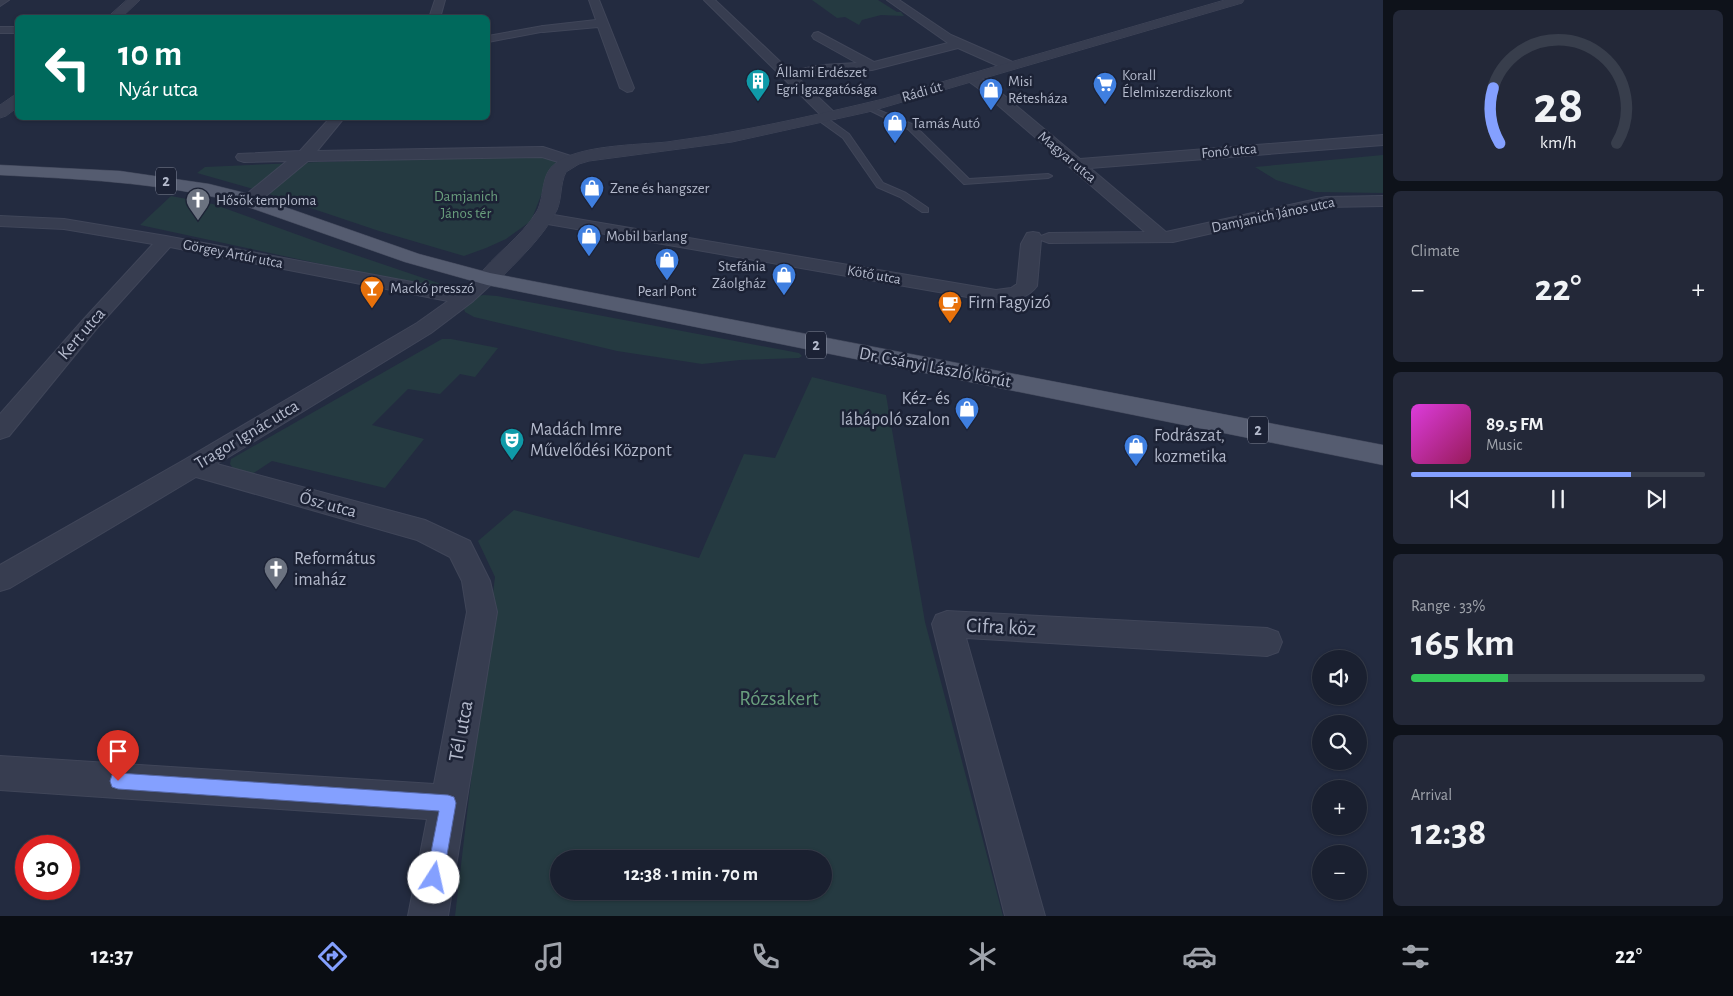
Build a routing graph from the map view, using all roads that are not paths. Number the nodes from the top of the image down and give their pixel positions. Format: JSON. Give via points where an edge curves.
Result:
{"nodes":[{"id":1,"x":4,"y":0,"type":"edge"},
{"id":2,"x":134,"y":0,"type":"edge"},
{"id":3,"x":440,"y":0,"type":"edge"},
{"id":4,"x":594,"y":0,"type":"edge"},
{"id":5,"x":726,"y":0,"type":"edge"},
{"id":6,"x":892,"y":0,"type":"edge"},
{"id":7,"x":710,"y":1,"type":"edge"},
{"id":8,"x":1229,"y":1,"type":"edge"},
{"id":9,"x":0,"y":3,"type":"edge"},
{"id":10,"x":116,"y":15,"type":"edge"},
{"id":11,"x":435,"y":15,"type":"edge"},
{"id":12,"x":602,"y":24,"type":"junction"},
{"id":13,"x":543,"y":29,"type":"joint"},
{"id":14,"x":0,"y":30,"type":"edge"},
{"id":15,"x":15,"y":30,"type":"edge"},
{"id":16,"x":818,"y":36,"type":"dead end"},
{"id":17,"x":490,"y":39,"type":"edge"},
{"id":18,"x":958,"y":44,"type":"junction"},
{"id":19,"x":872,"y":66,"type":"junction"},
{"id":20,"x":1010,"y":66,"type":"junction"},
{"id":21,"x":787,"y":75,"type":"junction"},
{"id":22,"x":970,"y":78,"type":"junction"},
{"id":23,"x":628,"y":88,"type":"dead end"},
{"id":24,"x":15,"y":101,"type":"edge"},
{"id":25,"x":867,"y":107,"type":"junction"},
{"id":26,"x":0,"y":113,"type":"edge"},
{"id":27,"x":825,"y":117,"type":"junction"},
{"id":28,"x":335,"y":120,"type":"edge"},
{"id":29,"x":1376,"y":140,"type":"edge"},
{"id":30,"x":244,"y":157,"type":"dead end"},
{"id":31,"x":302,"y":157,"type":"junction"},
{"id":32,"x":571,"y":161,"type":"junction"},
{"id":33,"x":1076,"y":164,"type":"junction"},
{"id":34,"x":0,"y":170,"type":"edge"},
{"id":35,"x":1048,"y":176,"type":"dead end"},
{"id":36,"x":249,"y":201,"type":"junction"},
{"id":37,"x":1383,"y":201,"type":"edge"},
{"id":38,"x":925,"y":210,"type":"dead end"},
{"id":39,"x":542,"y":218,"type":"junction"},
{"id":40,"x":0,"y":221,"type":"edge"},
{"id":41,"x":1163,"y":238,"type":"junction"},
{"id":42,"x":166,"y":241,"type":"junction"},
{"id":43,"x":487,"y":279,"type":"junction"},
{"id":44,"x":465,"y":298,"type":"junction"},
{"id":45,"x":0,"y":430,"type":"edge"},
{"id":46,"x":1383,"y":455,"type":"edge"},
{"id":47,"x":193,"y":467,"type":"junction"},
{"id":48,"x":460,"y":549,"type":"joint"},
{"id":49,"x":0,"y":579,"type":"edge"},
{"id":50,"x":1267,"y":642,"type":"dead end"},
{"id":51,"x":0,"y":773,"type":"edge"},
{"id":52,"x":448,"y":803,"type":"junction"},
{"id":53,"x":428,"y":916,"type":"edge"},
{"id":54,"x":1025,"y":916,"type":"edge"}],
"edges":[{"from":1,"to":9,"type":"street"},
{"from":2,"to":10,"type":"street"},
{"from":3,"to":11,"type":"street"},
{"from":4,"to":12,"type":"street"},
{"from":5,"to":7,"type":"street"},
{"from":6,"to":18,"type":"street"},
{"from":7,"to":21,"type":"street"},
{"from":8,"to":20,"type":"street","name":"Rádi út"},
{"from":12,"to":13,"type":"street"},
{"from":12,"to":23,"type":"street"},
{"from":13,"to":17,"type":"street"},
{"from":14,"to":15,"type":"street"},
{"from":16,"to":19,"type":"street"},
{"from":18,"to":19,"type":"street"},
{"from":18,"to":20,"type":"street"},
{"from":19,"to":21,"type":"street","via":[[823,68]]},
{"from":20,"to":22,"type":"street","name":"Rádi út"},
{"from":21,"to":27,"type":"street"},
{"from":22,"to":25,"type":"street","name":"Rádi út"},
{"from":22,"to":33,"type":"street","name":"Magyar utca"},
{"from":24,"to":26,"type":"street"},
{"from":25,"to":27,"type":"street","name":"Rádi út"},
{"from":25,"to":35,"type":"lane","via":[[911,127],[967,182]]},
{"from":27,"to":32,"type":"street","name":"Rádi út","via":[[710,140],[593,155]]},
{"from":27,"to":38,"type":"lane","via":[[846,136],[880,184]]},
{"from":28,"to":31,"type":"street"},
{"from":29,"to":33,"type":"street","name":"Fonó utca"},
{"from":30,"to":31,"type":"street"},
{"from":31,"to":32,"type":"street","via":[[543,152]]},
{"from":31,"to":36,"type":"street"},
{"from":32,"to":39,"type":"street","via":[[555,173],[549,206]]},
{"from":33,"to":41,"type":"street","name":"Magyar utca"},
{"from":34,"to":36,"type":"main road","number":"2","via":[[159,180]]},
{"from":36,"to":43,"type":"main road","number":"2","via":[[412,258]]},
{"from":37,"to":41,"type":"street","name":"Damjanich János utca","via":[[1326,202]]},
{"from":39,"to":41,"type":"street","name":"Kötő utca","via":[[996,296],[1016,293],[1027,286],[1030,244],[1041,237]]},
{"from":39,"to":43,"type":"street"},
{"from":40,"to":42,"type":"street","name":"Görgey Artúr utca","via":[[64,224]]},
{"from":42,"to":44,"type":"street","name":"Görgey Artúr utca"},
{"from":42,"to":45,"type":"street","name":"Kert utca"},
{"from":43,"to":44,"type":"street","name":"Tragor Ignác utca"},
{"from":43,"to":46,"type":"main road","name":"Dr. Csányi László körút","number":"2"},
{"from":44,"to":47,"type":"street","name":"Tragor Ignác utca","via":[[430,324]]},
{"from":47,"to":48,"type":"street","name":"Ősz utca","via":[[424,531]]},
{"from":47,"to":49,"type":"street","name":"Tragor Ignác utca"},
{"from":48,"to":52,"type":"street","name":"Tél utca","via":[[476,582],[482,612]]},
{"from":50,"to":54,"type":"street","name":"Cifra köz","via":[[947,624]]},
{"from":51,"to":52,"type":"street"},
{"from":52,"to":53,"type":"street","name":"Tél utca"}]}
